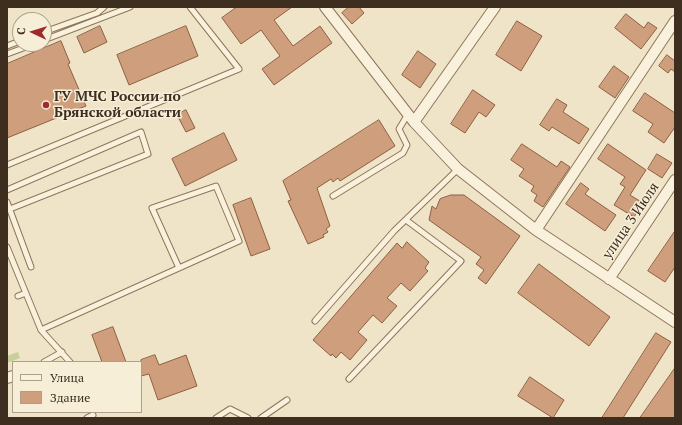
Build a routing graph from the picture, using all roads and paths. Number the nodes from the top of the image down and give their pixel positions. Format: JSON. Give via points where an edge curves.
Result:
{"nodes":[{"id":1,"x":104,"y":7,"type":"edge"},
{"id":2,"x":130,"y":7,"type":"edge"},
{"id":3,"x":190,"y":7,"type":"edge"},
{"id":4,"x":325,"y":7,"type":"edge"},
{"id":5,"x":495,"y":7,"type":"edge"},
{"id":6,"x":675,"y":22,"type":"edge"},
{"id":7,"x":52,"y":29,"type":"edge"},
{"id":8,"x":52,"y":37,"type":"edge"},
{"id":9,"x":411,"y":118,"type":"junction"},
{"id":10,"x":7,"y":165,"type":"edge"},
{"id":11,"x":458,"y":169,"type":"junction"},
{"id":12,"x":675,"y":180,"type":"edge"},
{"id":13,"x":7,"y":190,"type":"edge"},
{"id":14,"x":333,"y":196,"type":"dead end"},
{"id":15,"x":7,"y":202,"type":"edge"},
{"id":16,"x":10,"y":209,"type":"junction"},
{"id":17,"x":406,"y":220,"type":"junction"},
{"id":18,"x":536,"y":230,"type":"junction"},
{"id":19,"x":7,"y":247,"type":"edge"},
{"id":20,"x":31,"y":267,"type":"dead end"},
{"id":21,"x":179,"y":268,"type":"junction"},
{"id":22,"x":610,"y":278,"type":"junction"},
{"id":23,"x":26,"y":293,"type":"junction"},
{"id":24,"x":18,"y":296,"type":"dead end"},
{"id":25,"x":315,"y":321,"type":"dead end"},
{"id":26,"x":675,"y":322,"type":"edge"},
{"id":27,"x":41,"y":330,"type":"junction"},
{"id":28,"x":62,"y":352,"type":"junction"},
{"id":29,"x":46,"y":361,"type":"edge"},
{"id":30,"x":69,"y":361,"type":"edge"},
{"id":31,"x":349,"y":379,"type":"dead end"},
{"id":32,"x":287,"y":400,"type":"dead end"},
{"id":33,"x":93,"y":415,"type":"edge"},
{"id":34,"x":87,"y":418,"type":"edge"},
{"id":35,"x":216,"y":418,"type":"edge"},
{"id":36,"x":248,"y":418,"type":"edge"},
{"id":37,"x":261,"y":418,"type":"edge"}],
"edges":[{"from":1,"to":7,"type":"lane","via":[[97,13]]},
{"from":2,"to":8,"type":"lane"},
{"from":3,"to":10,"type":"lane","via":[[238,69]]},
{"from":4,"to":9,"type":"street"},
{"from":5,"to":9,"type":"street"},
{"from":6,"to":18,"type":"street"},
{"from":9,"to":11,"type":"street"},
{"from":9,"to":14,"type":"lane","via":[[399,129],[407,145],[403,153]]},
{"from":11,"to":17,"type":"lane"},
{"from":11,"to":18,"type":"street"},
{"from":12,"to":22,"type":"street","name":"улица 3 Июля"},
{"from":13,"to":16,"type":"lane","via":[[141,132],[148,154]]},
{"from":15,"to":16,"type":"lane"},
{"from":16,"to":20,"type":"lane"},
{"from":17,"to":25,"type":"lane"},
{"from":17,"to":31,"type":"lane","via":[[462,261]]},
{"from":18,"to":22,"type":"street"},
{"from":19,"to":23,"type":"lane"},
{"from":21,"to":21,"type":"lane","via":[[239,241],[216,186],[152,208]]},
{"from":21,"to":27,"type":"lane"},
{"from":22,"to":26,"type":"street"},
{"from":23,"to":24,"type":"lane"},
{"from":23,"to":27,"type":"lane"},
{"from":27,"to":28,"type":"lane"},
{"from":28,"to":29,"type":"lane"},
{"from":28,"to":30,"type":"lane"},
{"from":32,"to":37,"type":"lane"},
{"from":33,"to":34,"type":"lane"},
{"from":35,"to":36,"type":"lane","via":[[230,409]]}]}
